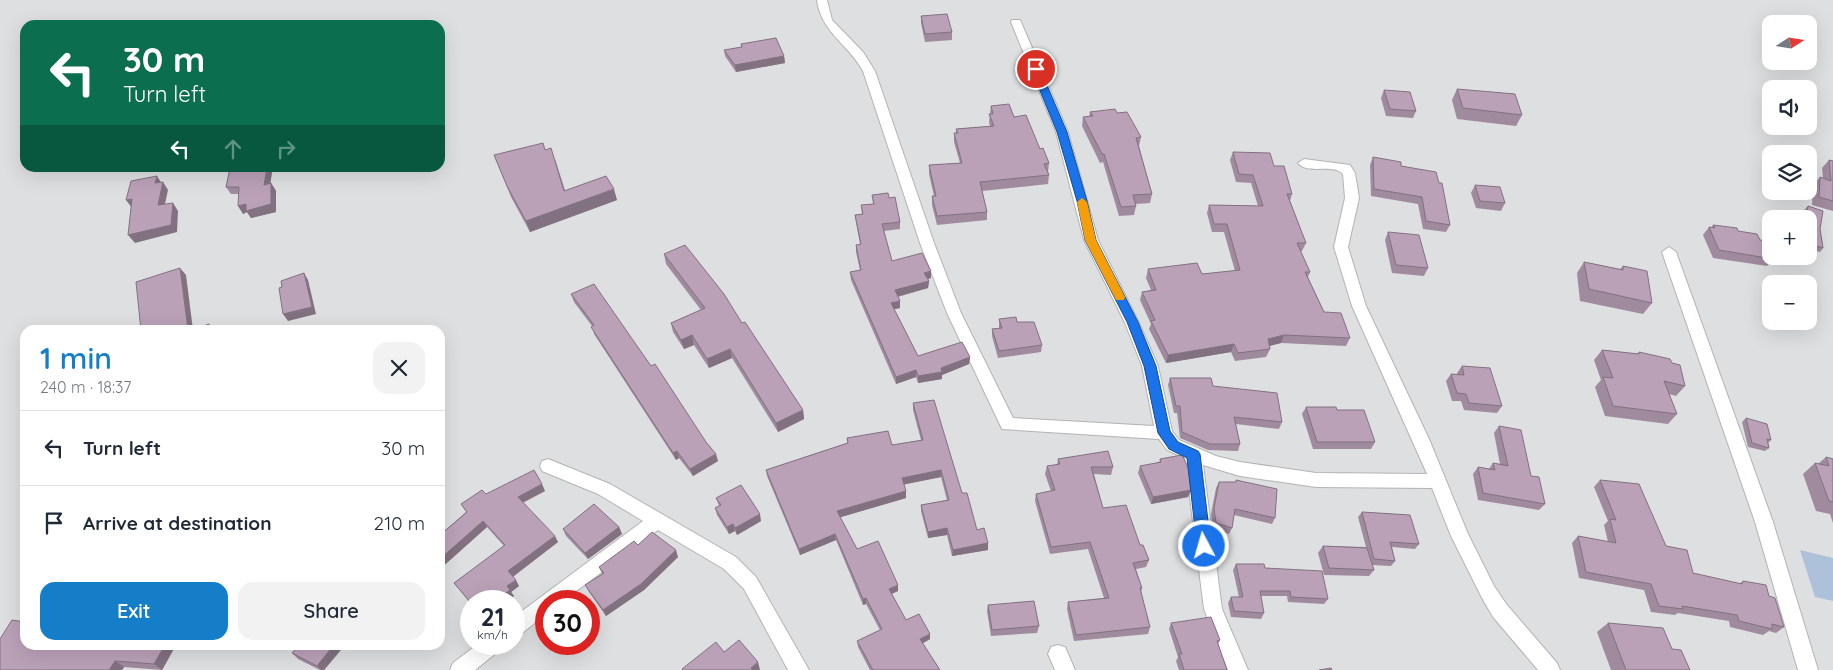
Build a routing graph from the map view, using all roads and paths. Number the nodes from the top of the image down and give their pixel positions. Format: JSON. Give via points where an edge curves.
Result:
{"nodes":[{"id":1,"x":822,"y":0,"type":"edge"},
{"id":2,"x":1016,"y":22,"type":"dead end"},
{"id":3,"x":1304,"y":163,"type":"dead end"},
{"id":4,"x":1669,"y":252,"type":"dead end"},
{"id":5,"x":1164,"y":433,"type":"junction"},
{"id":6,"x":1193,"y":454,"type":"junction"},
{"id":7,"x":548,"y":466,"type":"dead end"},
{"id":8,"x":1438,"y":481,"type":"junction"},
{"id":9,"x":657,"y":520,"type":"junction"},
{"id":10,"x":564,"y":590,"type":"edge"},
{"id":11,"x":535,"y":612,"type":"edge"},
{"id":12,"x":525,"y":620,"type":"edge"},
{"id":13,"x":479,"y":655,"type":"edge"},
{"id":14,"x":460,"y":670,"type":"edge"},
{"id":15,"x":799,"y":670,"type":"edge"},
{"id":16,"x":1238,"y":670,"type":"edge"},
{"id":17,"x":1550,"y":670,"type":"edge"},
{"id":18,"x":1808,"y":670,"type":"edge"}],
"edges":[{"from":1,"to":5,"type":"street","via":[[827,21],[859,54],[869,71],[954,313],[1006,422],[1014,426]]},
{"from":2,"to":5,"type":"street","via":[[1062,132],[1091,240],[1150,366]]},
{"from":3,"to":8,"type":"street","via":[[1337,166],[1349,173],[1352,198],[1342,247],[1351,287]]},
{"from":4,"to":18,"type":"street","via":[[1764,522]]},
{"from":5,"to":6,"type":"street","via":[[1173,445]]},
{"from":6,"to":8,"type":"street","via":[[1240,469],[1316,480]]},
{"from":6,"to":16,"type":"street","via":[[1214,609]]},
{"from":7,"to":9,"type":"street","via":[[604,489]]},
{"from":8,"to":17,"type":"street","via":[[1460,536],[1488,592]]},
{"from":9,"to":10,"type":"street"},
{"from":9,"to":15,"type":"street","via":[[730,563],[750,583]]},
{"from":11,"to":12,"type":"street"},
{"from":13,"to":14,"type":"street"}]}
